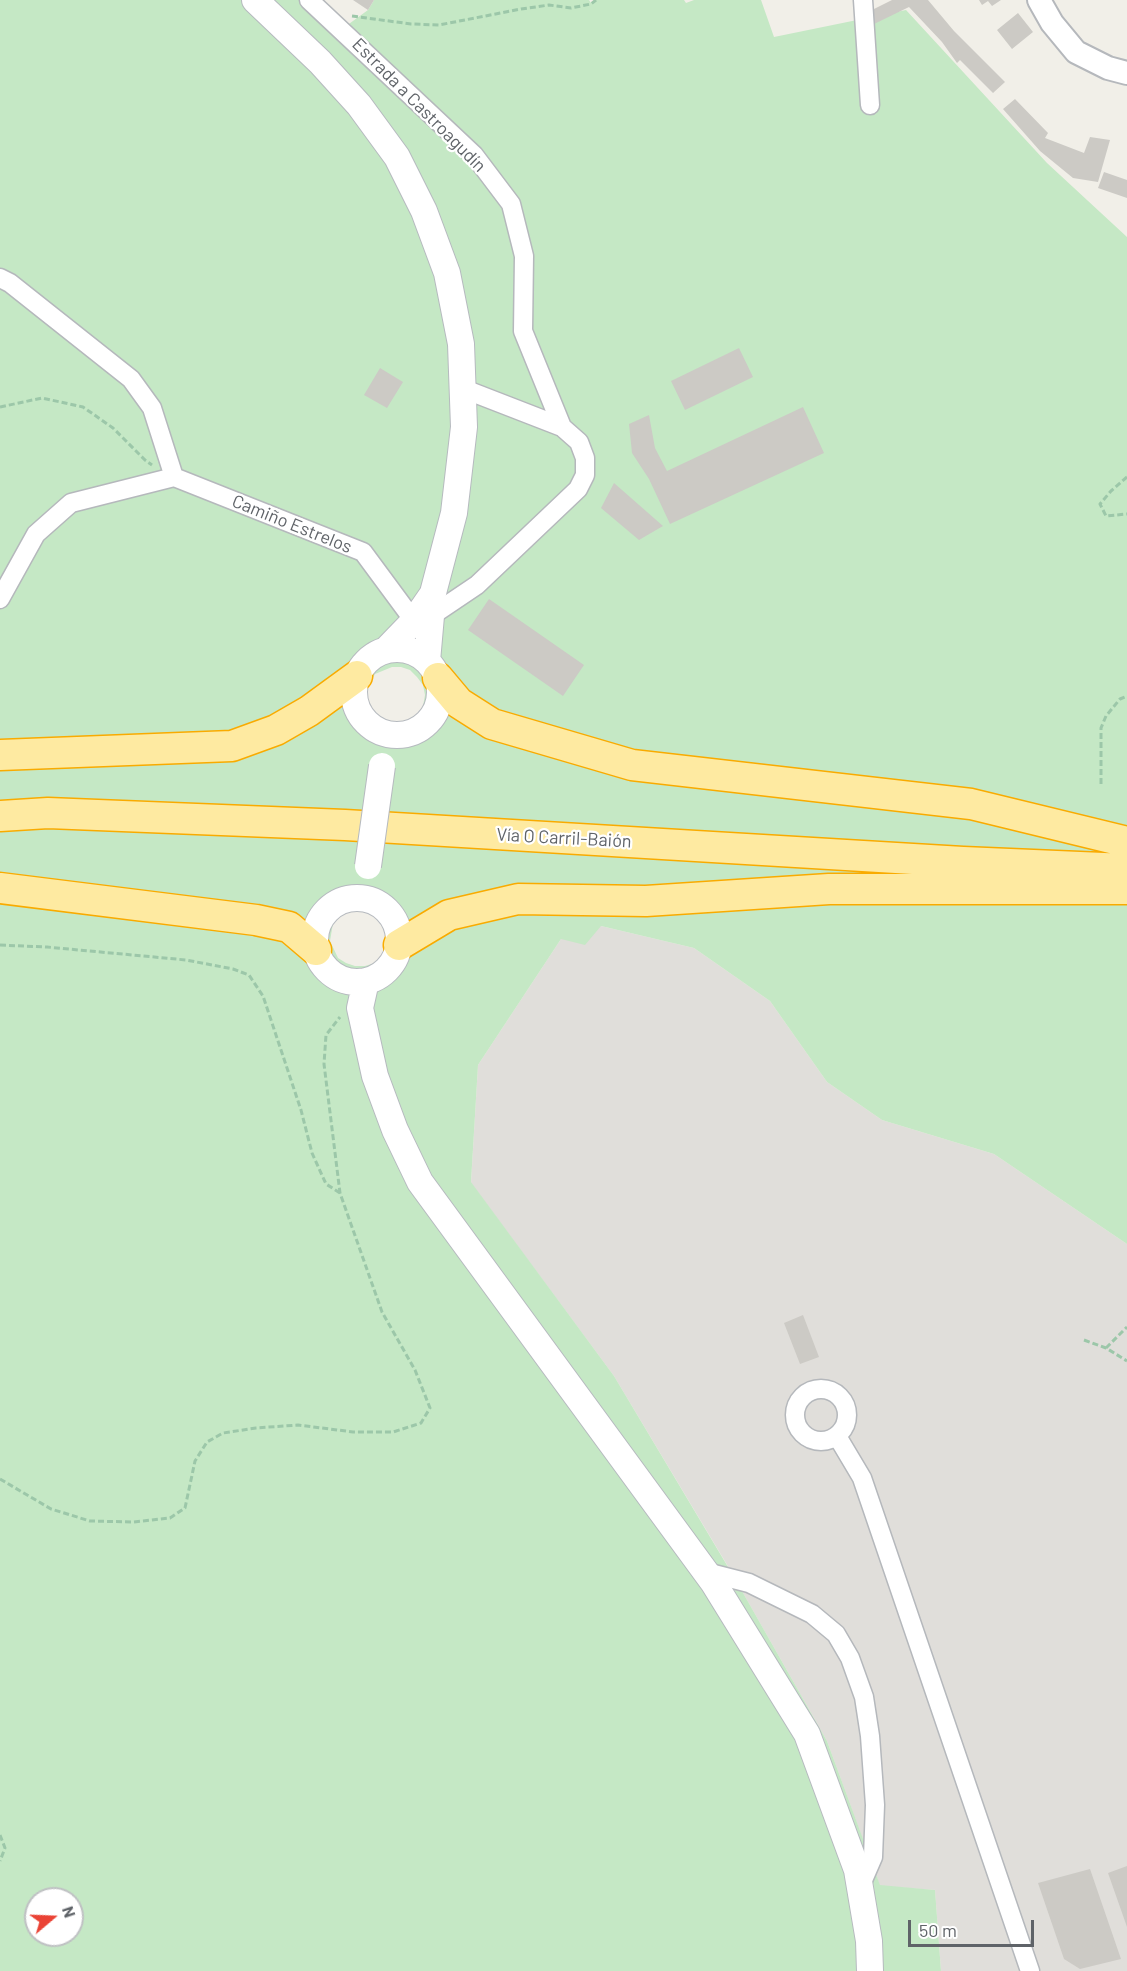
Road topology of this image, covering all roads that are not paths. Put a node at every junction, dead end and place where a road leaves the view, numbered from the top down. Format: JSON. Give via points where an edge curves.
{"nodes":[{"id":1,"x":255,"y":0,"type":"edge"},
{"id":2,"x":309,"y":0,"type":"edge"},
{"id":3,"x":863,"y":0,"type":"edge"},
{"id":4,"x":1039,"y":0,"type":"edge"},
{"id":5,"x":1127,"y":73,"type":"edge"},
{"id":6,"x":870,"y":105,"type":"dead end"},
{"id":7,"x":0,"y":278,"type":"edge"},
{"id":8,"x":464,"y":388,"type":"junction"},
{"id":9,"x":562,"y":427,"type":"junction"},
{"id":10,"x":174,"y":477,"type":"junction"},
{"id":11,"x":0,"y":599,"type":"edge"},
{"id":12,"x":426,"y":610,"type":"junction"},
{"id":13,"x":386,"y":650,"type":"junction"},
{"id":14,"x":433,"y":669,"type":"junction"},
{"id":15,"x":357,"y":676,"type":"junction"},
{"id":16,"x":386,"y":734,"type":"junction"},
{"id":17,"x":0,"y":755,"type":"edge"},
{"id":18,"x":0,"y":816,"type":"edge"},
{"id":19,"x":1127,"y":842,"type":"edge"},
{"id":20,"x":1127,"y":869,"type":"edge"},
{"id":21,"x":0,"y":888,"type":"edge"},
{"id":22,"x":1127,"y":889,"type":"edge"},
{"id":23,"x":366,"y":898,"type":"junction"},
{"id":24,"x":399,"y":945,"type":"junction"},
{"id":25,"x":316,"y":951,"type":"junction"},
{"id":26,"x":366,"y":981,"type":"junction"},
{"id":27,"x":837,"y":1436,"type":"dead end"},
{"id":28,"x":706,"y":1572,"type":"junction"},
{"id":29,"x":860,"y":1887,"type":"junction"},
{"id":30,"x":870,"y":1971,"type":"edge"},
{"id":31,"x":1030,"y":1971,"type":"edge"}],
"edges":[{"from":1,"to":8,"type":"main road","via":[[359,105],[397,158],[424,211],[447,273],[461,344]]},
{"from":2,"to":9,"type":"street","name":"Estrada a Castroagudín","via":[[474,155],[511,204],[524,256],[523,331]]},
{"from":3,"to":6,"type":"street"},
{"from":4,"to":5,"type":"street","via":[[1076,52]]},
{"from":7,"to":10,"type":"street","via":[[131,380],[152,408]]},
{"from":8,"to":9,"type":"street","name":"Estrada a Castroagudín"},
{"from":8,"to":12,"type":"main road","via":[[464,427],[454,513]]},
{"from":9,"to":12,"type":"street","name":"Estrada a Castroagudín","via":[[579,442],[585,458],[585,475],[578,489],[477,585]]},
{"from":10,"to":11,"type":"street","via":[[71,503],[36,534]]},
{"from":10,"to":12,"type":"street","name":"Camiño Estrelos","via":[[363,552]]},
{"from":12,"to":13,"type":"main road"},
{"from":12,"to":14,"type":"main road"},
{"from":13,"to":14,"type":"main road","via":[[415,652]]},
{"from":13,"to":15,"type":"main road","via":[[374,655]]},
{"from":14,"to":16,"type":"main road","via":[[440,691],[432,717],[412,733]]},
{"from":14,"to":19,"type":"highway","via":[[459,703],[492,724],[632,765],[971,804]]},
{"from":15,"to":16,"type":"main road","via":[[356,704],[367,722]]},
{"from":15,"to":17,"type":"highway","via":[[276,730],[232,746]]},
{"from":16,"to":23,"type":"main road","bridge":true},
{"from":18,"to":20,"type":"highway","name":"Vía O Carril-Baión","via":[[48,813],[333,825]]},
{"from":21,"to":25,"type":"highway","via":[[256,920],[289,927]]},
{"from":22,"to":24,"type":"highway","via":[[829,889],[646,901],[518,899],[449,915]]},
{"from":23,"to":24,"type":"main road","via":[[388,911],[399,933]]},
{"from":23,"to":25,"type":"main road","via":[[342,900],[323,915],[317,926]]},
{"from":24,"to":26,"type":"main road","via":[[388,968]]},
{"from":25,"to":26,"type":"main road","via":[[326,967],[341,979]]},
{"from":26,"to":28,"type":"main road","via":[[360,1008],[375,1076],[420,1182]]},
{"from":27,"to":31,"type":"street","via":[[862,1478]]},
{"from":28,"to":29,"type":"main road","via":[[807,1734]]},
{"from":28,"to":29,"type":"street","via":[[749,1582],[812,1614],[836,1634],[850,1658],[864,1697],[874,1804],[873,1857]]},
{"from":29,"to":30,"type":"main road"}]}
